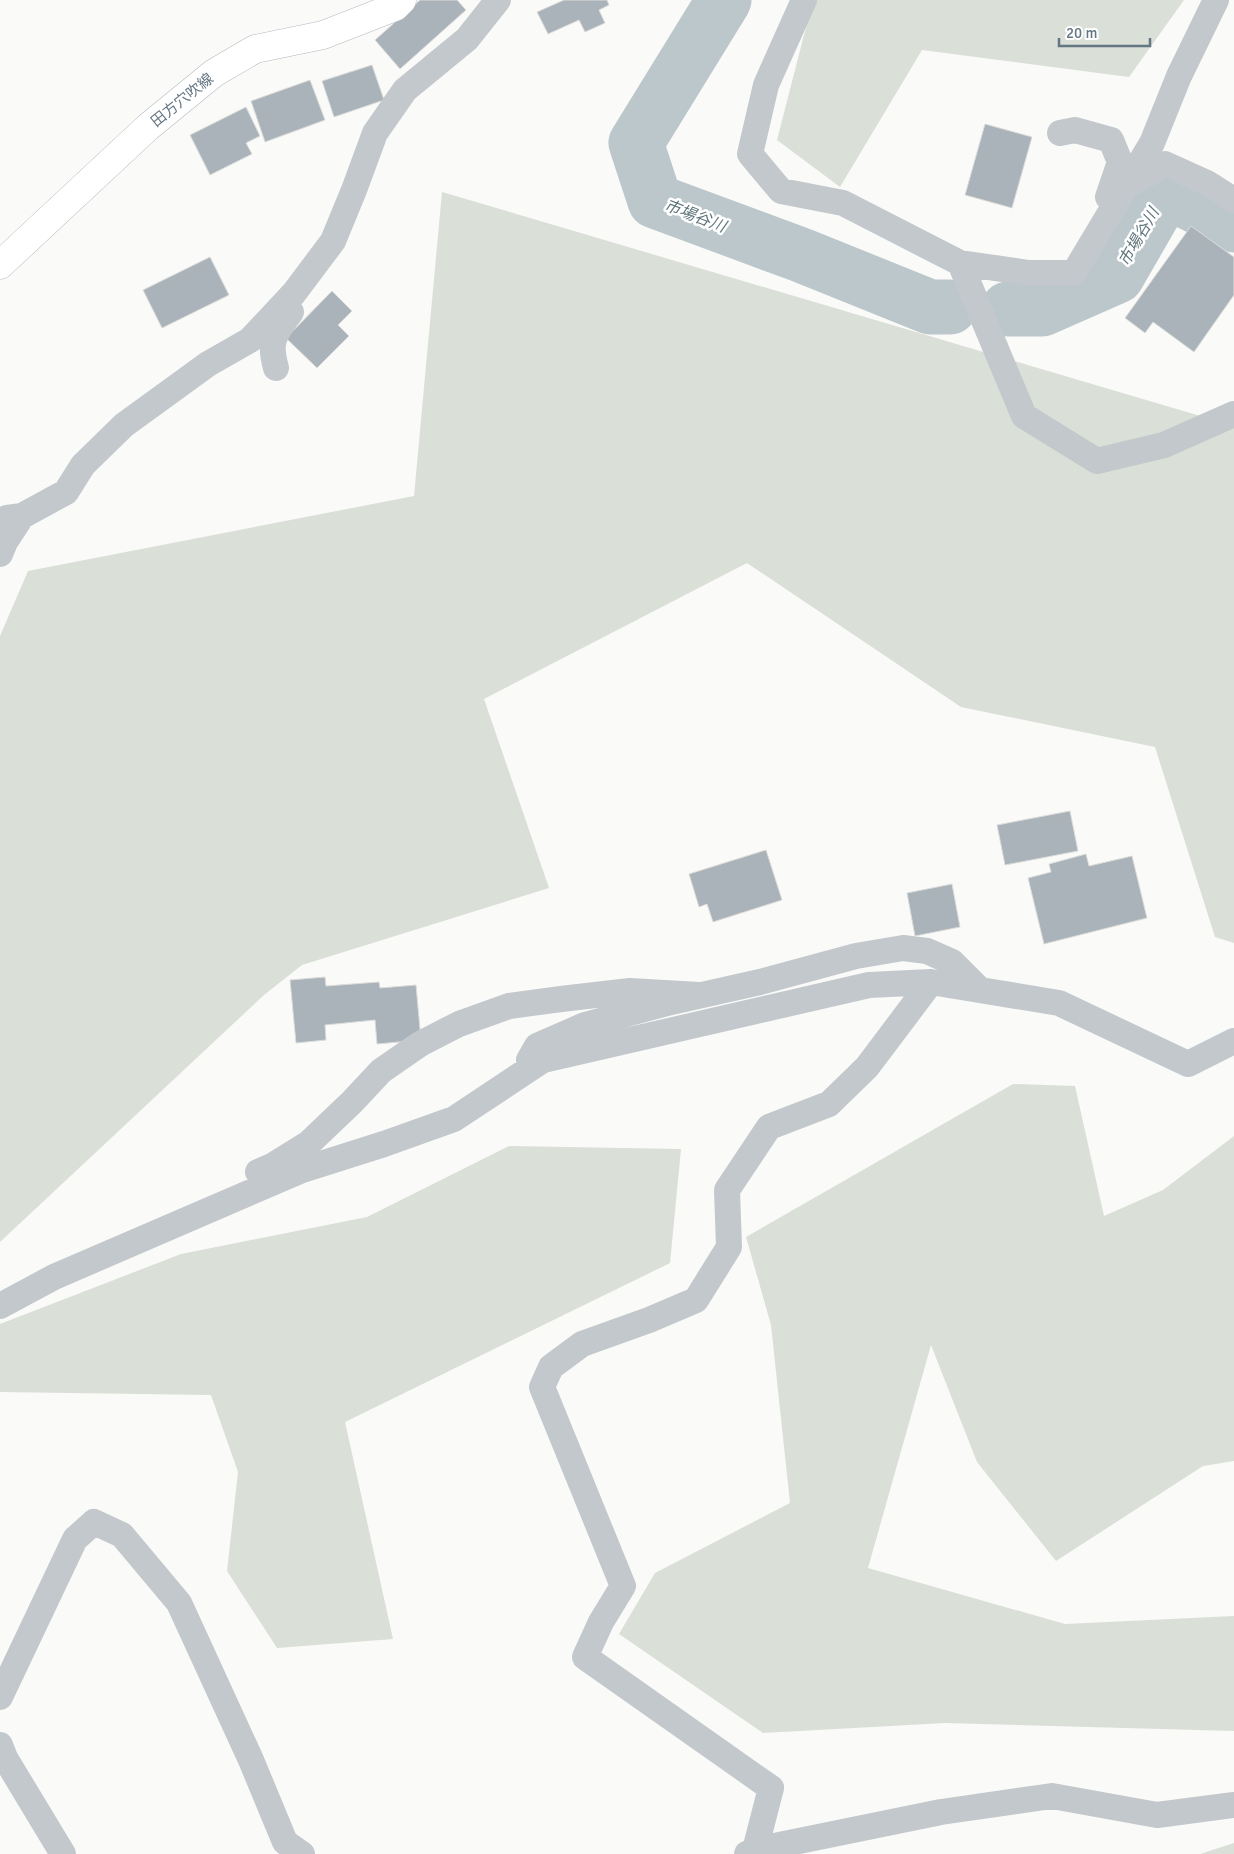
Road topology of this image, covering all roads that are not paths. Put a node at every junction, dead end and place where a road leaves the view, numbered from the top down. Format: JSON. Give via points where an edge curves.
{"nodes":[{"id":1,"x":402,"y":0,"type":"edge"},
{"id":2,"x":498,"y":0,"type":"edge"},
{"id":3,"x":804,"y":0,"type":"edge"},
{"id":4,"x":1216,"y":0,"type":"edge"},
{"id":5,"x":1060,"y":133,"type":"dead end"},
{"id":6,"x":1126,"y":186,"type":"junction"},
{"id":7,"x":1234,"y":200,"type":"edge"},
{"id":8,"x":1093,"y":242,"type":"junction"},
{"id":9,"x":960,"y":263,"type":"junction"},
{"id":10,"x":0,"y":265,"type":"edge"},
{"id":11,"x":300,"y":285,"type":"junction"},
{"id":12,"x":276,"y":368,"type":"dead end"},
{"id":13,"x":1234,"y":414,"type":"edge"},
{"id":14,"x":11,"y":519,"type":"edge"},
{"id":15,"x":0,"y":554,"type":"edge"},
{"id":16,"x":931,"y":982,"type":"junction"},
{"id":17,"x":980,"y":990,"type":"junction"},
{"id":18,"x":699,"y":995,"type":"junction"},
{"id":19,"x":1234,"y":1041,"type":"edge"},
{"id":20,"x":522,"y":1074,"type":"junction"},
{"id":21,"x":166,"y":1229,"type":"junction"},
{"id":22,"x":0,"y":1306,"type":"edge"},
{"id":23,"x":0,"y":1698,"type":"edge"},
{"id":24,"x":0,"y":1745,"type":"edge"},
{"id":25,"x":1234,"y":1805,"type":"edge"},
{"id":26,"x":751,"y":1852,"type":"edge"},
{"id":27,"x":63,"y":1854,"type":"edge"},
{"id":28,"x":302,"y":1854,"type":"edge"}],
"edges":[{"from":1,"to":10,"type":"main road","name":"田方穴吹線","via":[[395,7],[323,35],[256,49],[214,73],[148,127]]},
{"from":2,"to":11,"type":"street","via":[[467,39],[400,97],[376,133],[333,241]]},
{"from":3,"to":9,"type":"street","via":[[766,85],[750,154],[781,191],[843,203]]},
{"from":4,"to":6,"type":"street","via":[[1152,144]]},
{"from":5,"to":8,"type":"street","via":[[1075,130],[1111,140],[1120,162]]},
{"from":6,"to":7,"type":"street","via":[[1165,164],[1207,183]]},
{"from":6,"to":8,"type":"street"},
{"from":8,"to":9,"type":"street","via":[[1074,272],[1029,273]]},
{"from":9,"to":13,"type":"street","via":[[1024,416],[1097,461],[1164,445]]},
{"from":11,"to":12,"type":"street","via":[[291,312],[273,337],[272,354]]},
{"from":11,"to":14,"type":"street","via":[[250,340],[208,364],[124,425],[83,465],[66,492]]},
{"from":14,"to":15,"type":"street"},
{"from":16,"to":17,"type":"street"},
{"from":16,"to":20,"type":"street","via":[[869,985],[794,1001],[543,1060]]},
{"from":16,"to":26,"type":"street","via":[[867,1067],[829,1104],[769,1127],[727,1190],[729,1247],[696,1300],[582,1344],[551,1367],[542,1387],[623,1586],[585,1657],[771,1788]]},
{"from":17,"to":18,"type":"street","via":[[952,962],[927,951],[903,948],[856,956]]},
{"from":17,"to":19,"type":"street","via":[[1059,1003],[1188,1064]]},
{"from":18,"to":20,"type":"street","via":[[585,1025],[537,1046]]},
{"from":18,"to":21,"type":"street","via":[[630,991],[560,999],[509,1006],[459,1024],[420,1044],[381,1071],[309,1143],[272,1166],[206,1194]]},
{"from":20,"to":21,"type":"street","via":[[454,1119],[302,1170]]},
{"from":21,"to":22,"type":"street","via":[[54,1278]]},
{"from":23,"to":28,"type":"street","via":[[74,1539],[94,1522],[122,1536],[179,1603],[285,1842]]},
{"from":24,"to":27,"type":"street"},
{"from":25,"to":26,"type":"street","via":[[1156,1815],[1052,1796],[941,1812]]}]}
